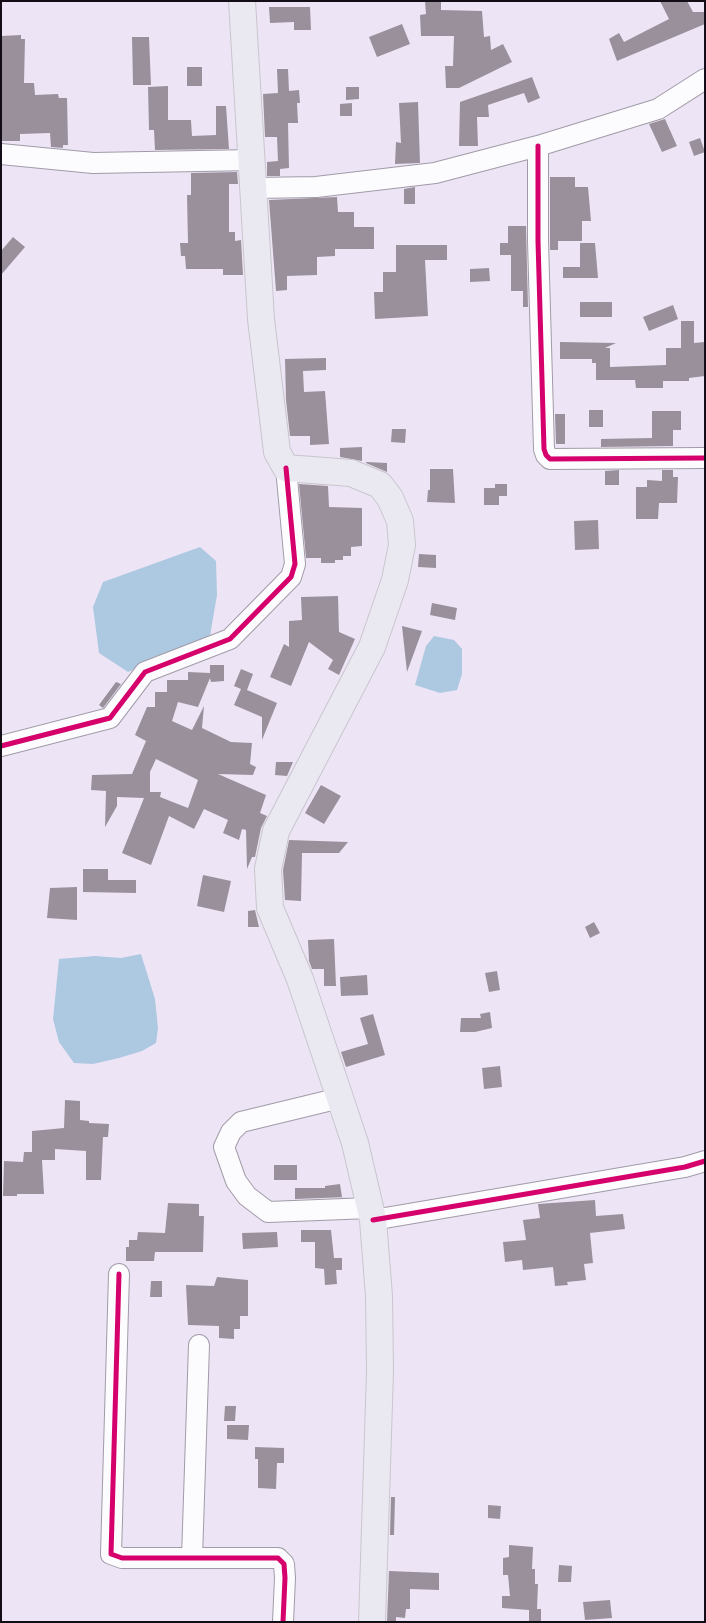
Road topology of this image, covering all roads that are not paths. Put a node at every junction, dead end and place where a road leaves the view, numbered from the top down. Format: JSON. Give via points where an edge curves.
{"nodes":[{"id":1,"x":242,"y":1,"type":"edge"},
{"id":2,"x":705,"y":79,"type":"edge"},
{"id":3,"x":538,"y":146,"type":"junction"},
{"id":4,"x":1,"y":154,"type":"edge"},
{"id":5,"x":253,"y":160,"type":"junction"},
{"id":6,"x":255,"y":188,"type":"junction"},
{"id":7,"x":705,"y":458,"type":"edge"},
{"id":8,"x":286,"y":468,"type":"junction"},
{"id":9,"x":1,"y":746,"type":"edge"},
{"id":10,"x":340,"y":1098,"type":"junction"},
{"id":11,"x":705,"y":1161,"type":"edge"},
{"id":12,"x":371,"y":1214,"type":"junction"},
{"id":13,"x":119,"y":1274,"type":"dead end"},
{"id":14,"x":199,"y":1345,"type":"dead end"},
{"id":15,"x":192,"y":1558,"type":"junction"},
{"id":16,"x":283,"y":1622,"type":"edge"},
{"id":17,"x":372,"y":1622,"type":"edge"}],
"edges":[{"from":1,"to":5,"type":"main road"},
{"from":2,"to":3,"type":"street","via":[[658,109]]},
{"from":3,"to":6,"type":"street","via":[[435,172],[316,187]]},
{"from":3,"to":7,"type":"street","via":[[546,455],[550,459]]},
{"from":4,"to":5,"type":"street","via":[[93,163]]},
{"from":5,"to":6,"type":"main road"},
{"from":6,"to":8,"type":"main road","via":[[262,319],[277,452]]},
{"from":8,"to":9,"type":"street","via":[[295,564],[291,577],[230,639],[145,672],[110,718]]},
{"from":8,"to":10,"type":"main road","via":[[351,473],[380,484],[400,521],[402,545],[395,580],[372,647],[276,831],[268,869],[270,908],[300,979]]},
{"from":10,"to":12,"type":"main road","via":[[355,1142]]},
{"from":10,"to":12,"type":"street","via":[[242,1122],[231,1132],[224,1147],[236,1181],[247,1196],[268,1212]]},
{"from":11,"to":12,"type":"street","via":[[685,1167]]},
{"from":12,"to":17,"type":"main road","via":[[380,1296]]},
{"from":13,"to":15,"type":"street","via":[[111,1554],[122,1558]]},
{"from":14,"to":15,"type":"street"},
{"from":15,"to":16,"type":"street","via":[[278,1558],[284,1564]]}]}
